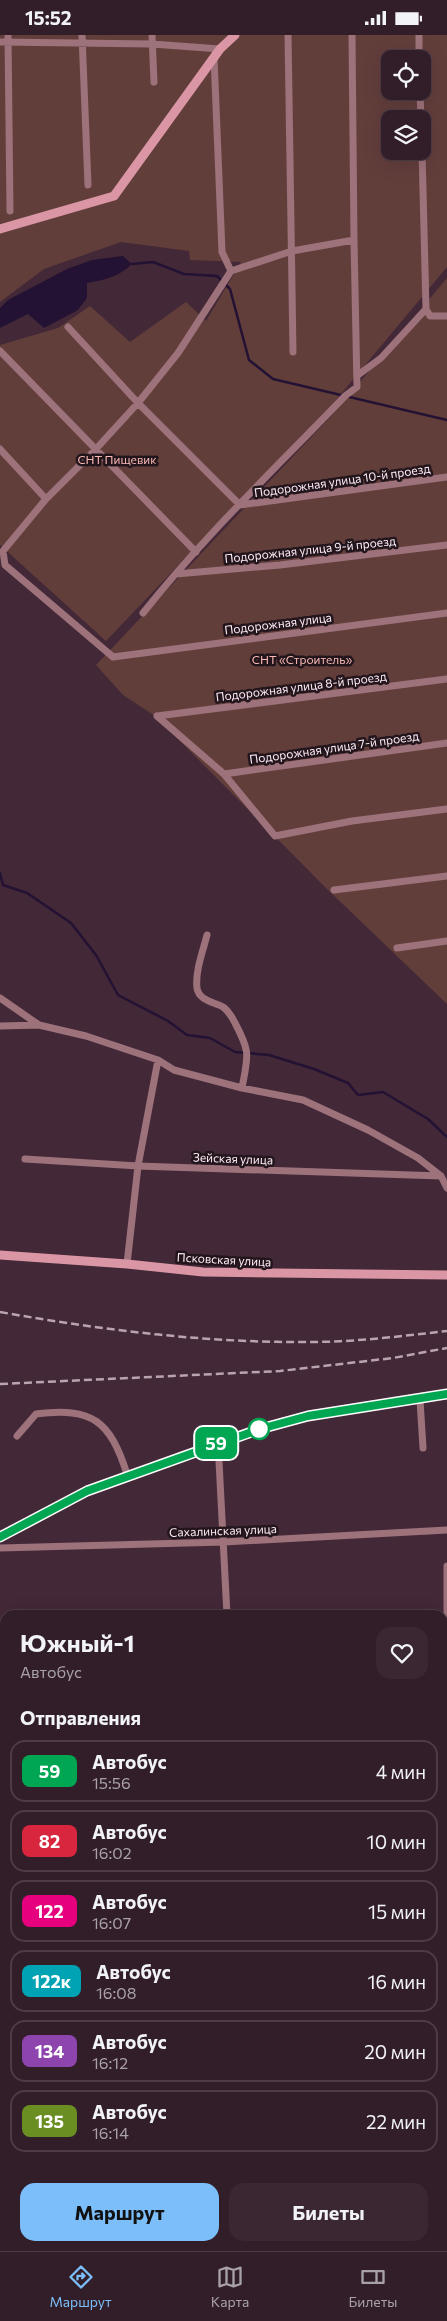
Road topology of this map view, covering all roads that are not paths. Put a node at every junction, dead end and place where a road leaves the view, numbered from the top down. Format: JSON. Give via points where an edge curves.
{"nodes":[{"id":1,"x":152,"y":35,"type":"edge"},
{"id":2,"x":235,"y":35,"type":"edge"},
{"id":3,"x":288,"y":35,"type":"edge"},
{"id":4,"x":352,"y":35,"type":"edge"},
{"id":5,"x":419,"y":35,"type":"edge"},
{"id":6,"x":82,"y":38,"type":"edge"},
{"id":7,"x":8,"y":39,"type":"edge"},
{"id":8,"x":0,"y":42,"type":"edge"},
{"id":9,"x":152,"y":44,"type":"junction"},
{"id":10,"x":420,"y":50,"type":"edge"},
{"id":11,"x":217,"y":53,"type":"junction"},
{"id":12,"x":154,"y":82,"type":"dead end"},
{"id":13,"x":422,"y":160,"type":"edge"},
{"id":14,"x":88,"y":185,"type":"dead end"},
{"id":15,"x":10,"y":211,"type":"dead end"},
{"id":16,"x":0,"y":229,"type":"edge"},
{"id":17,"x":354,"y":240,"type":"junction"},
{"id":18,"x":292,"y":251,"type":"junction"},
{"id":19,"x":231,"y":271,"type":"junction"},
{"id":20,"x":426,"y":309,"type":"junction"},
{"id":21,"x":447,"y":316,"type":"edge"},
{"id":22,"x":68,"y":327,"type":"dead end"},
{"id":23,"x":0,"y":351,"type":"edge"},
{"id":24,"x":293,"y":352,"type":"dead end"},
{"id":25,"x":358,"y":375,"type":"junction"},
{"id":26,"x":138,"y":403,"type":"junction"},
{"id":27,"x":0,"y":449,"type":"edge"},
{"id":28,"x":95,"y":450,"type":"junction"},
{"id":29,"x":447,"y":477,"type":"edge"},
{"id":30,"x":46,"y":499,"type":"junction"},
{"id":31,"x":240,"y":505,"type":"junction"},
{"id":32,"x":447,"y":545,"type":"edge"},
{"id":33,"x":196,"y":552,"type":"junction"},
{"id":34,"x":176,"y":574,"type":"junction"},
{"id":35,"x":143,"y":613,"type":"dead end"},
{"id":36,"x":447,"y":613,"type":"edge"},
{"id":37,"x":447,"y":679,"type":"edge"},
{"id":38,"x":447,"y":743,"type":"edge"},
{"id":39,"x":224,"y":774,"type":"junction"},
{"id":40,"x":447,"y":809,"type":"edge"},
{"id":41,"x":447,"y":876,"type":"edge"},
{"id":42,"x":334,"y":890,"type":"dead end"},
{"id":43,"x":207,"y":935,"type":"dead end"},
{"id":44,"x":447,"y":941,"type":"edge"},
{"id":45,"x":397,"y":948,"type":"dead end"},
{"id":46,"x":0,"y":998,"type":"edge"},
{"id":47,"x":39,"y":1025,"type":"junction"},
{"id":48,"x":0,"y":1026,"type":"edge"},
{"id":49,"x":158,"y":1060,"type":"junction"},
{"id":50,"x":242,"y":1088,"type":"junction"},
{"id":51,"x":25,"y":1159,"type":"dead end"},
{"id":52,"x":138,"y":1166,"type":"junction"},
{"id":53,"x":441,"y":1176,"type":"junction"},
{"id":54,"x":447,"y":1189,"type":"edge"},
{"id":55,"x":0,"y":1255,"type":"edge"},
{"id":56,"x":127,"y":1264,"type":"junction"},
{"id":57,"x":447,"y":1275,"type":"edge"},
{"id":58,"x":446,"y":1395,"type":"edge"},
{"id":59,"x":420,"y":1400,"type":"junction"},
{"id":60,"x":17,"y":1436,"type":"dead end"},
{"id":61,"x":218,"y":1442,"type":"junction"},
{"id":62,"x":423,"y":1448,"type":"dead end"},
{"id":63,"x":127,"y":1474,"type":"junction"},
{"id":64,"x":0,"y":1529,"type":"edge"},
{"id":65,"x":447,"y":1530,"type":"edge"},
{"id":66,"x":12,"y":1531,"type":"junction"},
{"id":67,"x":0,"y":1537,"type":"edge"},
{"id":68,"x":224,"y":1542,"type":"junction"},
{"id":69,"x":0,"y":1548,"type":"edge"},
{"id":70,"x":447,"y":1566,"type":"edge"},
{"id":71,"x":227,"y":1610,"type":"edge"},
{"id":72,"x":447,"y":1610,"type":"edge"}],
"edges":[{"from":1,"to":9,"type":"street"},
{"from":2,"to":11,"type":"street"},
{"from":3,"to":18,"type":"street"},
{"from":4,"to":17,"type":"street"},
{"from":5,"to":10,"type":"street"},
{"from":6,"to":7,"type":"street"},
{"from":6,"to":9,"type":"street"},
{"from":6,"to":14,"type":"street"},
{"from":7,"to":8,"type":"street"},
{"from":7,"to":15,"type":"street"},
{"from":9,"to":11,"type":"street"},
{"from":9,"to":12,"type":"street"},
{"from":11,"to":16,"type":"street","via":[[114,196]]},
{"from":11,"to":19,"type":"street","via":[[222,252]]},
{"from":13,"to":20,"type":"street"},
{"from":17,"to":18,"type":"street"},
{"from":17,"to":25,"type":"street"},
{"from":18,"to":19,"type":"street"},
{"from":18,"to":24,"type":"street"},
{"from":19,"to":26,"type":"street","via":[[178,353]]},
{"from":20,"to":21,"type":"street","via":[[430,316]]},
{"from":20,"to":25,"type":"street","via":[[381,358]]},
{"from":22,"to":26,"type":"street"},
{"from":23,"to":28,"type":"street"},
{"from":25,"to":31,"type":"street","via":[[357,387]]},
{"from":26,"to":28,"type":"street"},
{"from":26,"to":31,"type":"street"},
{"from":27,"to":30,"type":"street"},
{"from":28,"to":30,"type":"street"},
{"from":28,"to":33,"type":"street"},
{"from":29,"to":31,"type":"street","name":"Подорожная улица 10-й проезд"},
{"from":30,"to":36,"type":"street","name":"Подорожная улица","via":[[3,551],[5,565],[113,657]]},
{"from":31,"to":33,"type":"street"},
{"from":32,"to":34,"type":"street","name":"Подорожная улица 9-й проезд"},
{"from":33,"to":34,"type":"street"},
{"from":34,"to":35,"type":"street"},
{"from":37,"to":39,"type":"street","name":"Подорожная улица 8-й проезд","via":[[157,716]]},
{"from":38,"to":39,"type":"street","name":"Подорожная улица 7-й проезд"},
{"from":39,"to":40,"type":"street","via":[[275,837],[352,821]]},
{"from":41,"to":42,"type":"street"},
{"from":43,"to":50,"type":"street","via":[[197,989],[202,997],[230,1013],[246,1043],[248,1061]]},
{"from":44,"to":45,"type":"street"},
{"from":46,"to":47,"type":"street"},
{"from":47,"to":48,"type":"street"},
{"from":47,"to":49,"type":"street","via":[[86,1036]]},
{"from":49,"to":50,"type":"street","via":[[174,1070]]},
{"from":49,"to":52,"type":"street"},
{"from":50,"to":53,"type":"street","via":[[303,1100],[368,1130],[418,1158]]},
{"from":51,"to":52,"type":"street","name":"Зейская улица"},
{"from":52,"to":53,"type":"street","name":"Зейская улица"},
{"from":52,"to":56,"type":"street"},
{"from":53,"to":54,"type":"street"},
{"from":55,"to":56,"type":"street","name":"Псковская улица"},
{"from":56,"to":57,"type":"street","name":"Псковская улица","via":[[203,1273]]},
{"from":58,"to":59,"type":"street"},
{"from":59,"to":61,"type":"street","via":[[308,1416]]},
{"from":59,"to":62,"type":"street"},
{"from":60,"to":63,"type":"street","via":[[36,1414],[72,1412],[89,1416],[109,1432]]},
{"from":61,"to":63,"type":"street"},
{"from":61,"to":68,"type":"street"},
{"from":63,"to":66,"type":"street","via":[[87,1491]]},
{"from":64,"to":66,"type":"street"},
{"from":65,"to":68,"type":"street","name":"Сахалинская улица"},
{"from":66,"to":67,"type":"street"},
{"from":68,"to":69,"type":"street","name":"Сахалинская улица"},
{"from":68,"to":71,"type":"street"},
{"from":70,"to":72,"type":"street"}]}
